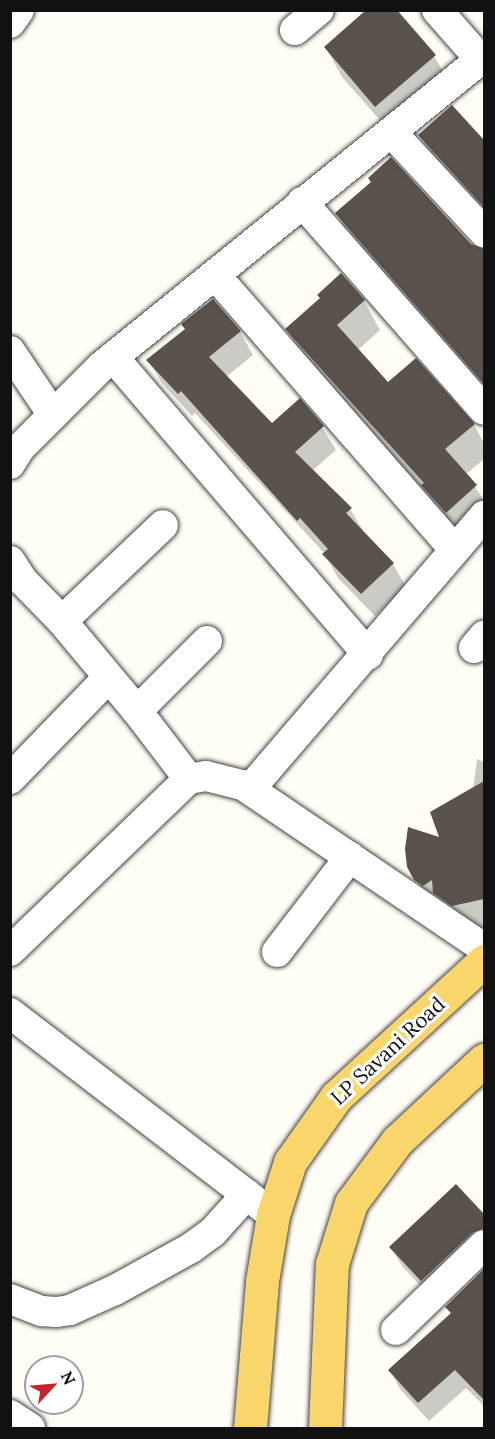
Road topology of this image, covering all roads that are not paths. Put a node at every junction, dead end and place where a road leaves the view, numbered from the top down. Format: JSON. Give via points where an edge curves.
{"nodes":[{"id":1,"x":19,"y":10,"type":"edge"},
{"id":2,"x":320,"y":10,"type":"edge"},
{"id":3,"x":437,"y":10,"type":"edge"},
{"id":4,"x":10,"y":23,"type":"edge"},
{"id":5,"x":295,"y":30,"type":"dead end"},
{"id":6,"x":483,"y":59,"type":"edge"},
{"id":7,"x":391,"y":132,"type":"junction"},
{"id":8,"x":302,"y":202,"type":"junction"},
{"id":9,"x":484,"y":232,"type":"edge"},
{"id":10,"x":215,"y":275,"type":"junction"},
{"id":11,"x":10,"y":351,"type":"edge"},
{"id":12,"x":113,"y":357,"type":"junction"},
{"id":13,"x":484,"y":410,"type":"edge"},
{"id":14,"x":53,"y":415,"type":"junction"},
{"id":15,"x":10,"y":464,"type":"edge"},
{"id":16,"x":484,"y":516,"type":"edge"},
{"id":17,"x":163,"y":525,"type":"dead end"},
{"id":18,"x":454,"y":549,"type":"junction"},
{"id":19,"x":15,"y":578,"type":"edge"},
{"id":20,"x":62,"y":621,"type":"junction"},
{"id":21,"x":207,"y":642,"type":"dead end"},
{"id":22,"x":368,"y":655,"type":"junction"},
{"id":23,"x":108,"y":678,"type":"junction"},
{"id":24,"x":137,"y":711,"type":"junction"},
{"id":25,"x":10,"y":779,"type":"edge"},
{"id":26,"x":189,"y":779,"type":"junction"},
{"id":27,"x":250,"y":789,"type":"junction"},
{"id":28,"x":350,"y":857,"type":"junction"},
{"id":29,"x":484,"y":948,"type":"edge"},
{"id":30,"x":10,"y":951,"type":"edge"},
{"id":31,"x":277,"y":952,"type":"dead end"},
{"id":32,"x":484,"y":961,"type":"edge"},
{"id":33,"x":10,"y":1013,"type":"edge"},
{"id":34,"x":484,"y":1060,"type":"edge"},
{"id":35,"x":247,"y":1194,"type":"junction"},
{"id":36,"x":273,"y":1215,"type":"junction"},
{"id":37,"x":484,"y":1245,"type":"edge"},
{"id":38,"x":10,"y":1299,"type":"edge"},
{"id":39,"x":396,"y":1330,"type":"dead end"},
{"id":40,"x":10,"y":1415,"type":"edge"},
{"id":41,"x":30,"y":1428,"type":"edge"},
{"id":42,"x":250,"y":1428,"type":"edge"},
{"id":43,"x":325,"y":1428,"type":"edge"}],
"edges":[{"from":1,"to":4,"type":"street"},
{"from":2,"to":5,"type":"street"},
{"from":3,"to":6,"type":"street"},
{"from":6,"to":7,"type":"street"},
{"from":7,"to":8,"type":"street"},
{"from":7,"to":9,"type":"street"},
{"from":8,"to":10,"type":"street"},
{"from":8,"to":13,"type":"street"},
{"from":10,"to":12,"type":"street"},
{"from":10,"to":18,"type":"street"},
{"from":11,"to":14,"type":"street"},
{"from":12,"to":14,"type":"street"},
{"from":12,"to":22,"type":"street"},
{"from":14,"to":15,"type":"street","via":[[20,448]]},
{"from":16,"to":18,"type":"street"},
{"from":17,"to":20,"type":"street"},
{"from":18,"to":22,"type":"street"},
{"from":19,"to":20,"type":"street"},
{"from":20,"to":23,"type":"street"},
{"from":21,"to":24,"type":"street"},
{"from":22,"to":27,"type":"street"},
{"from":23,"to":24,"type":"street"},
{"from":23,"to":25,"type":"street"},
{"from":24,"to":26,"type":"street"},
{"from":26,"to":27,"type":"street","via":[[206,776]]},
{"from":26,"to":30,"type":"street"},
{"from":27,"to":28,"type":"street"},
{"from":28,"to":29,"type":"street"},
{"from":28,"to":31,"type":"street"},
{"from":32,"to":36,"type":"main road","name":"LP Savani Road","via":[[336,1097],[290,1162]]},
{"from":33,"to":35,"type":"street"},
{"from":34,"to":43,"type":"main road","via":[[397,1141],[351,1203],[332,1264]]},
{"from":35,"to":36,"type":"street"},
{"from":35,"to":38,"type":"street","via":[[212,1233],[191,1248],[70,1310],[42,1311]]},
{"from":36,"to":42,"type":"main road","name":"LP Savani Road","via":[[262,1281]]},
{"from":37,"to":39,"type":"street"},
{"from":40,"to":41,"type":"street"}]}
